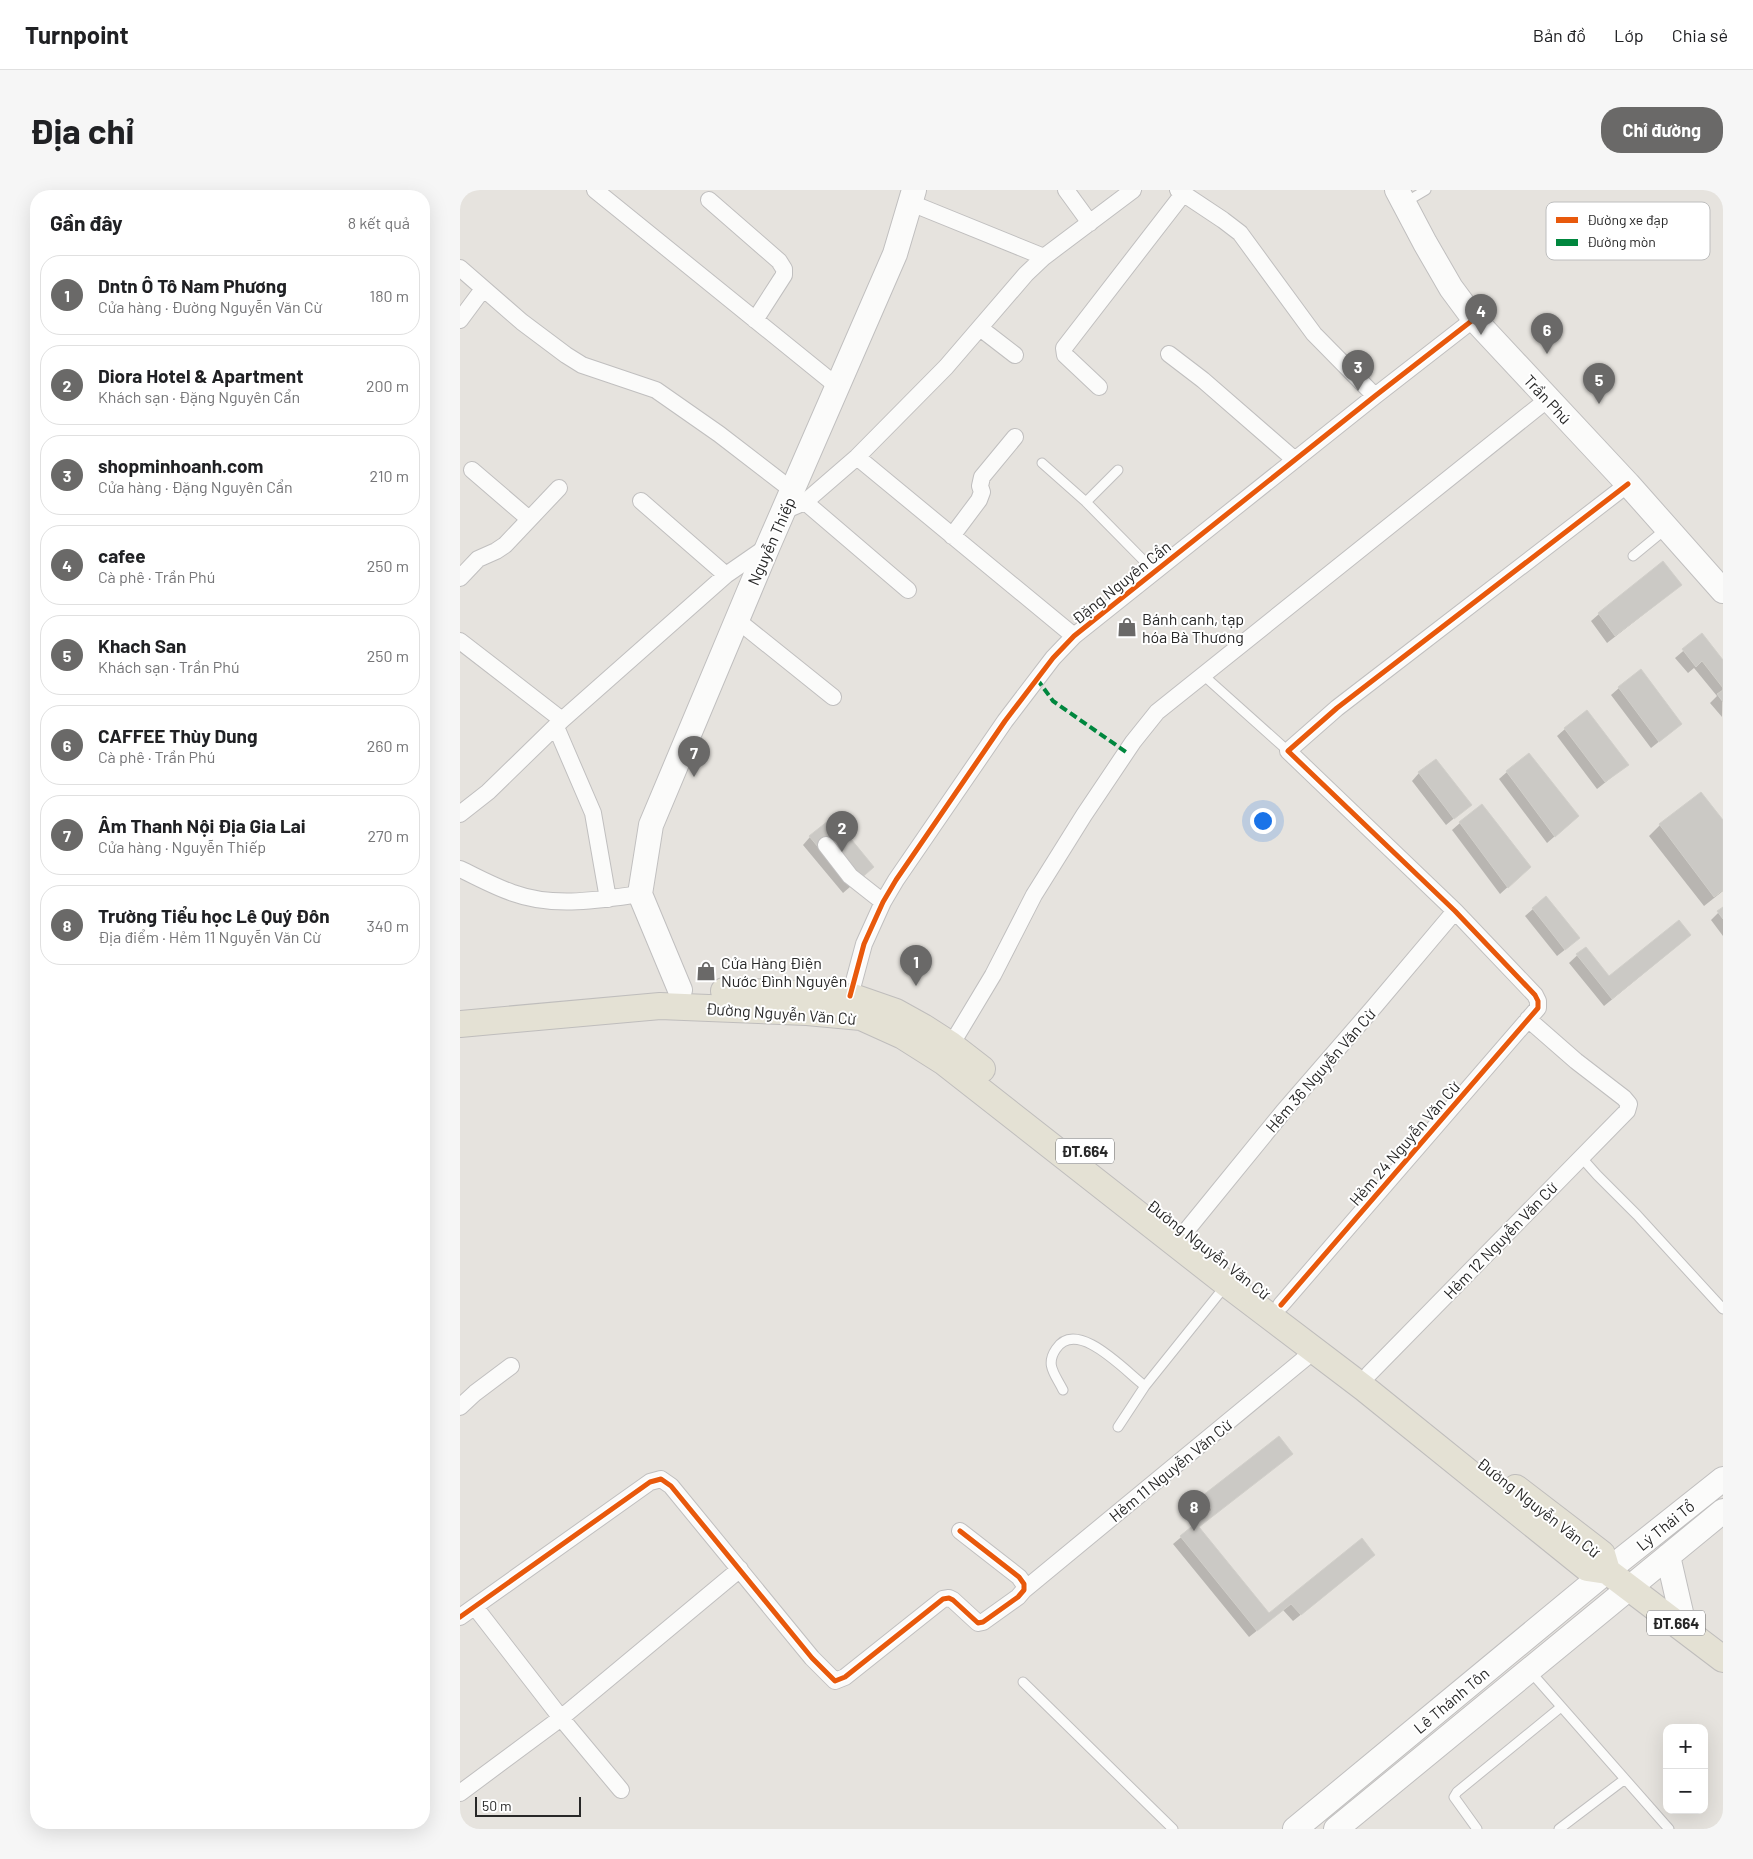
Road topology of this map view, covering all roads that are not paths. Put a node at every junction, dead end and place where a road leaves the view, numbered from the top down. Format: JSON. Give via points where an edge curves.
{"nodes":[{"id":1,"x":595,"y":190,"type":"edge"},
{"id":2,"x":1066,"y":190,"type":"edge"},
{"id":3,"x":1133,"y":190,"type":"edge"},
{"id":4,"x":1426,"y":190,"type":"edge"},
{"id":5,"x":1180,"y":192,"type":"edge"},
{"id":6,"x":911,"y":194,"type":"edge"},
{"id":7,"x":1400,"y":197,"type":"edge"},
{"id":8,"x":709,"y":200,"type":"dead end"},
{"id":9,"x":1090,"y":223,"type":"junction"},
{"id":10,"x":1044,"y":257,"type":"junction"},
{"id":11,"x":460,"y":268,"type":"edge"},
{"id":12,"x":483,"y":289,"type":"junction"},
{"id":13,"x":1474,"y":319,"type":"junction"},
{"id":14,"x":460,"y":320,"type":"edge"},
{"id":15,"x":755,"y":320,"type":"junction"},
{"id":16,"x":980,"y":328,"type":"junction"},
{"id":17,"x":1169,"y":354,"type":"dead end"},
{"id":18,"x":1015,"y":355,"type":"dead end"},
{"id":19,"x":837,"y":386,"type":"junction"},
{"id":20,"x":1099,"y":387,"type":"dead end"},
{"id":21,"x":1375,"y":396,"type":"junction"},
{"id":22,"x":1548,"y":399,"type":"junction"},
{"id":23,"x":1015,"y":437,"type":"dead end"},
{"id":24,"x":857,"y":457,"type":"junction"},
{"id":25,"x":1295,"y":460,"type":"junction"},
{"id":26,"x":1042,"y":463,"type":"dead end"},
{"id":27,"x":472,"y":470,"type":"dead end"},
{"id":28,"x":1118,"y":470,"type":"dead end"},
{"id":29,"x":1628,"y":484,"type":"junction"},
{"id":30,"x":559,"y":488,"type":"dead end"},
{"id":31,"x":641,"y":501,"type":"dead end"},
{"id":32,"x":794,"y":501,"type":"junction"},
{"id":33,"x":1086,"y":502,"type":"junction"},
{"id":34,"x":529,"y":519,"type":"junction"},
{"id":35,"x":1667,"y":528,"type":"junction"},
{"id":36,"x":952,"y":536,"type":"junction"},
{"id":37,"x":768,"y":546,"type":"junction"},
{"id":38,"x":1633,"y":556,"type":"dead end"},
{"id":39,"x":1154,"y":571,"type":"junction"},
{"id":40,"x":726,"y":575,"type":"junction"},
{"id":41,"x":460,"y":578,"type":"edge"},
{"id":42,"x":908,"y":590,"type":"dead end"},
{"id":43,"x":1723,"y":591,"type":"edge"},
{"id":44,"x":737,"y":620,"type":"junction"},
{"id":45,"x":1074,"y":636,"type":"junction"},
{"id":46,"x":460,"y":641,"type":"edge"},
{"id":47,"x":1202,"y":674,"type":"junction"},
{"id":48,"x":833,"y":697,"type":"dead end"},
{"id":49,"x":559,"y":723,"type":"junction"},
{"id":50,"x":1288,"y":751,"type":"junction"},
{"id":51,"x":460,"y":814,"type":"edge"},
{"id":52,"x":826,"y":845,"type":"dead end"},
{"id":53,"x":460,"y":869,"type":"edge"},
{"id":54,"x":640,"y":894,"type":"junction"},
{"id":55,"x":608,"y":898,"type":"junction"},
{"id":56,"x":883,"y":902,"type":"junction"},
{"id":57,"x":1455,"y":910,"type":"junction"},
{"id":58,"x":680,"y":990,"type":"junction"},
{"id":59,"x":850,"y":996,"type":"junction"},
{"id":60,"x":460,"y":1008,"type":"edge"},
{"id":61,"x":1528,"y":1019,"type":"junction"},
{"id":62,"x":460,"y":1024,"type":"edge"},
{"id":63,"x":952,"y":1045,"type":"junction"},
{"id":64,"x":1026,"y":1116,"type":"junction"},
{"id":65,"x":1582,"y":1157,"type":"junction"},
{"id":66,"x":1186,"y":1231,"type":"junction"},
{"id":67,"x":1227,"y":1284,"type":"junction"},
{"id":68,"x":1280,"y":1305,"type":"junction"},
{"id":69,"x":1723,"y":1309,"type":"edge"},
{"id":70,"x":1320,"y":1345,"type":"junction"},
{"id":71,"x":511,"y":1366,"type":"dead end"},
{"id":72,"x":1369,"y":1374,"type":"junction"},
{"id":73,"x":1145,"y":1386,"type":"junction"},
{"id":74,"x":1062,"y":1390,"type":"dead end"},
{"id":75,"x":460,"y":1407,"type":"edge"},
{"id":76,"x":1118,"y":1427,"type":"dead end"},
{"id":77,"x":1723,"y":1479,"type":"edge"},
{"id":78,"x":1723,"y":1511,"type":"edge"},
{"id":79,"x":960,"y":1531,"type":"dead end"},
{"id":80,"x":1668,"y":1556,"type":"junction"},
{"id":81,"x":740,"y":1569,"type":"junction"},
{"id":82,"x":1607,"y":1572,"type":"junction"},
{"id":83,"x":1629,"y":1587,"type":"junction"},
{"id":84,"x":1024,"y":1590,"type":"junction"},
{"id":85,"x":475,"y":1607,"type":"junction"},
{"id":86,"x":460,"y":1617,"type":"edge"},
{"id":87,"x":1685,"y":1630,"type":"junction"},
{"id":88,"x":1723,"y":1659,"type":"edge"},
{"id":89,"x":1529,"y":1670,"type":"junction"},
{"id":90,"x":1023,"y":1682,"type":"dead end"},
{"id":91,"x":1561,"y":1707,"type":"junction"},
{"id":92,"x":561,"y":1718,"type":"junction"},
{"id":93,"x":1625,"y":1779,"type":"junction"},
{"id":94,"x":621,"y":1790,"type":"dead end"},
{"id":95,"x":460,"y":1793,"type":"edge"},
{"id":96,"x":1173,"y":1829,"type":"edge"},
{"id":97,"x":1295,"y":1829,"type":"edge"},
{"id":98,"x":1336,"y":1829,"type":"edge"},
{"id":99,"x":1477,"y":1829,"type":"edge"},
{"id":100,"x":1559,"y":1829,"type":"edge"},
{"id":101,"x":1669,"y":1829,"type":"edge"}],
"edges":[{"from":1,"to":15,"type":"street"},
{"from":2,"to":9,"type":"street"},
{"from":3,"to":9,"type":"street"},
{"from":4,"to":7,"type":"lane"},
{"from":5,"to":20,"type":"street","via":[[1064,348],[1065,355]]},
{"from":5,"to":21,"type":"street","via":[[1240,233],[1314,334]]},
{"from":6,"to":10,"type":"street"},
{"from":6,"to":19,"type":"main road","name":"Nguyễn Thiếp","via":[[895,254]]},
{"from":7,"to":13,"type":"main road","name":"Trần Phú","via":[[1451,288]]},
{"from":8,"to":15,"type":"street","via":[[779,261],[784,269],[784,275]]},
{"from":9,"to":10,"type":"street"},
{"from":10,"to":16,"type":"street"},
{"from":11,"to":12,"type":"street"},
{"from":12,"to":14,"type":"street"},
{"from":12,"to":32,"type":"street","via":[[566,355],[582,364],[656,390],[719,434]]},
{"from":13,"to":21,"type":"street","name":"Đặng Nguyên Cẩn"},
{"from":13,"to":22,"type":"main road","name":"Trần Phú"},
{"from":15,"to":19,"type":"street"},
{"from":16,"to":18,"type":"street"},
{"from":16,"to":24,"type":"street"},
{"from":17,"to":25,"type":"street"},
{"from":19,"to":32,"type":"main road","name":"Nguyễn Thiếp"},
{"from":21,"to":25,"type":"street","name":"Đặng Nguyên Cẩn"},
{"from":22,"to":29,"type":"main road","name":"Trần Phú"},
{"from":22,"to":47,"type":"street"},
{"from":23,"to":36,"type":"street","via":[[982,477],[979,500]]},
{"from":24,"to":32,"type":"street"},
{"from":24,"to":36,"type":"street"},
{"from":25,"to":39,"type":"street","name":"Đặng Nguyên Cẩn"},
{"from":26,"to":33,"type":"lane"},
{"from":27,"to":34,"type":"street"},
{"from":28,"to":33,"type":"lane"},
{"from":29,"to":35,"type":"main road","name":"Trần Phú"},
{"from":29,"to":50,"type":"street","via":[[1337,708]]},
{"from":30,"to":34,"type":"street"},
{"from":31,"to":40,"type":"street"},
{"from":32,"to":37,"type":"main road","name":"Nguyễn Thiếp"},
{"from":32,"to":42,"type":"street"},
{"from":33,"to":39,"type":"lane"},
{"from":34,"to":41,"type":"street","via":[[505,545],[478,559]]},
{"from":35,"to":38,"type":"lane"},
{"from":35,"to":43,"type":"main road","name":"Trần Phú"},
{"from":36,"to":45,"type":"street"},
{"from":37,"to":40,"type":"street"},
{"from":37,"to":44,"type":"main road","name":"Nguyễn Thiếp"},
{"from":39,"to":45,"type":"street","name":"Đặng Nguyên Cẩn"},
{"from":40,"to":49,"type":"street"},
{"from":44,"to":48,"type":"street"},
{"from":44,"to":54,"type":"main road","name":"Nguyễn Thiếp","via":[[655,812]]},
{"from":45,"to":56,"type":"street","name":"Đặng Nguyên Cẩn","via":[[1005,721]]},
{"from":46,"to":49,"type":"street"},
{"from":47,"to":50,"type":"lane"},
{"from":47,"to":63,"type":"street","via":[[1157,712],[1133,742],[1034,895]]},
{"from":49,"to":51,"type":"street","via":[[488,792]]},
{"from":49,"to":55,"type":"street","via":[[593,812]]},
{"from":50,"to":57,"type":"street"},
{"from":52,"to":56,"type":"street","via":[[850,876]]},
{"from":53,"to":55,"type":"street","via":[[514,894],[534,899],[560,902]]},
{"from":54,"to":55,"type":"street"},
{"from":54,"to":58,"type":"main road"},
{"from":56,"to":59,"type":"street","name":"Đặng Nguyên Cẩn","via":[[864,944]]},
{"from":57,"to":61,"type":"street","name":"Hẻm 24 Nguyễn Văn Cừ","via":[[1535,994],[1538,1008]]},
{"from":57,"to":66,"type":"street","name":"Hẻm 36 Nguyễn Văn Cừ"},
{"from":58,"to":59,"type":"main road","name":"Đường Nguyễn Văn Cừ","number":"ĐT.664"},
{"from":58,"to":60,"type":"main road","name":"Đường Nguyễn Văn Cừ","number":"ĐT.664","via":[[618,992]]},
{"from":59,"to":63,"type":"main road","name":"Đường Nguyễn Văn Cừ","number":"ĐT.664","via":[[896,1012]]},
{"from":61,"to":65,"type":"street","name":"Hẻm 12 Nguyễn Văn Cừ","via":[[1629,1104]]},
{"from":61,"to":68,"type":"street","name":"Hẻm 24 Nguyễn Văn Cừ"},
{"from":62,"to":64,"type":"main road","name":"Đường Nguyễn Văn Cừ","number":"ĐT.664","via":[[660,1006],[861,1017],[902,1036]]},
{"from":63,"to":64,"type":"main road","name":"Đường Nguyễn Văn Cừ","number":"ĐT.664"},
{"from":64,"to":66,"type":"main road","name":"Đường Nguyễn Văn Cừ","number":"ĐT.664"},
{"from":64,"to":67,"type":"main road","name":"Đường Nguyễn Văn Cừ","number":"ĐT.664"},
{"from":65,"to":69,"type":"lane"},
{"from":65,"to":72,"type":"street","name":"Hẻm 12 Nguyễn Văn Cừ"},
{"from":66,"to":68,"type":"main road","name":"Đường Nguyễn Văn Cừ","number":"ĐT.664"},
{"from":67,"to":70,"type":"main road","name":"Đường Nguyễn Văn Cừ","number":"ĐT.664"},
{"from":67,"to":73,"type":"lane"},
{"from":68,"to":70,"type":"main road","name":"Đường Nguyễn Văn Cừ","number":"ĐT.664"},
{"from":70,"to":72,"type":"main road","name":"Đường Nguyễn Văn Cừ","number":"ĐT.664"},
{"from":70,"to":82,"type":"main road","name":"Đường Nguyễn Văn Cừ","number":"ĐT.664","via":[[1364,1388],[1587,1568]]},
{"from":70,"to":84,"type":"street","name":"Hẻm 11 Nguyễn Văn Cừ"},
{"from":71,"to":75,"type":"street"},
{"from":72,"to":82,"type":"main road","name":"Đường Nguyễn Văn Cừ","number":"ĐT.664","via":[[1602,1554]]},
{"from":73,"to":74,"type":"lane","via":[[1093,1344],[1069,1339],[1058,1345],[1050,1360]]},
{"from":73,"to":76,"type":"lane"},
{"from":77,"to":82,"type":"main road","name":"Lý Thái Tổ"},
{"from":78,"to":80,"type":"main road","name":"Lý Thái Tổ"},
{"from":79,"to":84,"type":"street","via":[[1019,1577]]},
{"from":80,"to":83,"type":"main road","name":"Lý Thái Tổ"},
{"from":80,"to":87,"type":"main road"},
{"from":81,"to":84,"type":"street","name":"Hẻm 11 Nguyễn Văn Cừ","via":[[812,1658],[835,1681],[845,1677],[943,1599],[953,1600],[978,1623]]},
{"from":81,"to":85,"type":"street","via":[[671,1486],[661,1479],[650,1482]]},
{"from":81,"to":92,"type":"street"},
{"from":82,"to":83,"type":"main road","number":"ĐT.664"},
{"from":82,"to":97,"type":"main road","name":"Lê Thánh Tôn"},
{"from":83,"to":87,"type":"main road","number":"ĐT.664"},
{"from":83,"to":89,"type":"main road","name":"Lý Thái Tổ"},
{"from":85,"to":86,"type":"street"},
{"from":85,"to":92,"type":"street"},
{"from":87,"to":88,"type":"main road","number":"ĐT.664"},
{"from":89,"to":91,"type":"lane"},
{"from":89,"to":98,"type":"main road","name":"Lý Thái Tổ"},
{"from":90,"to":96,"type":"lane"},
{"from":91,"to":93,"type":"lane"},
{"from":91,"to":99,"type":"lane","via":[[1457,1792],[1454,1797]]},
{"from":92,"to":94,"type":"street"},
{"from":92,"to":95,"type":"street"},
{"from":93,"to":100,"type":"lane"},
{"from":93,"to":101,"type":"lane"}]}
